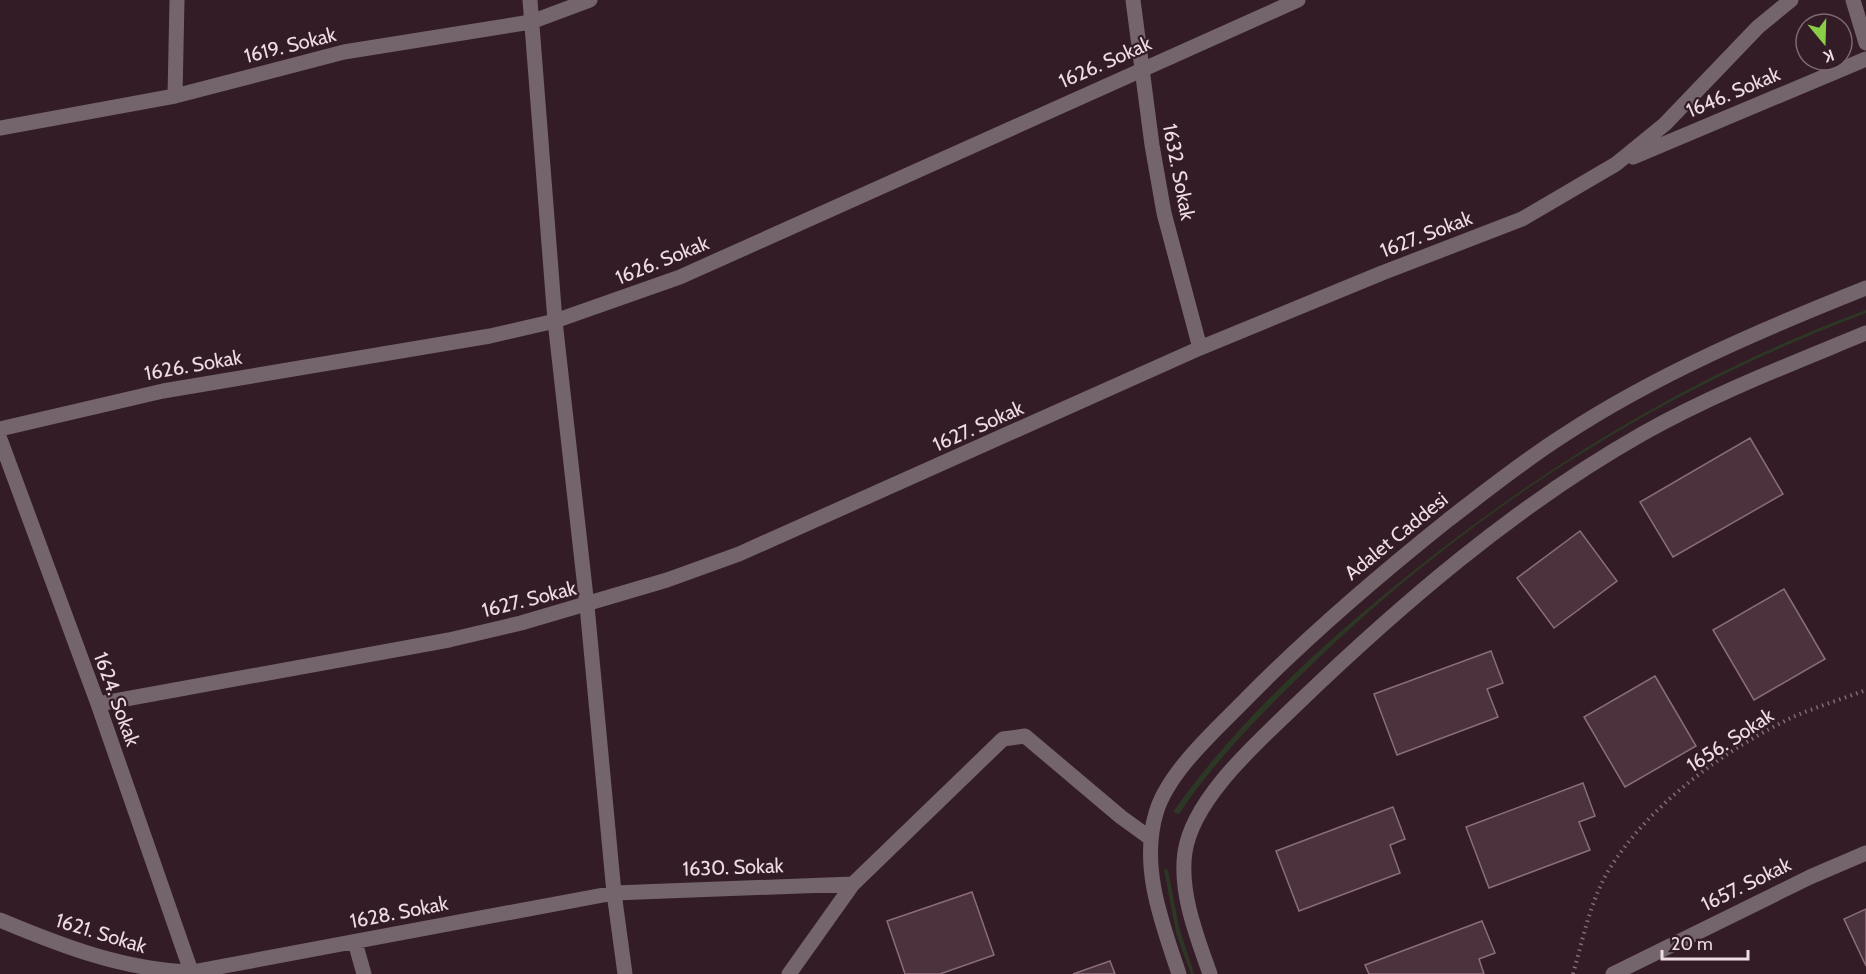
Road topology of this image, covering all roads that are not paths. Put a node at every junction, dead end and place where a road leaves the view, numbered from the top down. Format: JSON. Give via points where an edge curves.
{"nodes":[{"id":1,"x":177,"y":0,"type":"edge"},
{"id":2,"x":530,"y":0,"type":"edge"},
{"id":3,"x":590,"y":0,"type":"edge"},
{"id":4,"x":1133,"y":0,"type":"edge"},
{"id":5,"x":1298,"y":0,"type":"edge"},
{"id":6,"x":1791,"y":0,"type":"edge"},
{"id":7,"x":1853,"y":0,"type":"edge"},
{"id":8,"x":531,"y":22,"type":"junction"},
{"id":9,"x":1866,"y":43,"type":"edge"},
{"id":10,"x":1866,"y":59,"type":"edge"},
{"id":11,"x":1141,"y":69,"type":"junction"},
{"id":12,"x":175,"y":96,"type":"junction"},
{"id":13,"x":0,"y":128,"type":"edge"},
{"id":14,"x":1616,"y":164,"type":"junction"},
{"id":15,"x":1866,"y":288,"type":"edge"},
{"id":16,"x":555,"y":321,"type":"junction"},
{"id":17,"x":1866,"y":333,"type":"edge"},
{"id":18,"x":1200,"y":348,"type":"junction"},
{"id":19,"x":0,"y":429,"type":"edge"},
{"id":20,"x":0,"y":439,"type":"edge"},
{"id":21,"x":587,"y":606,"type":"junction"},
{"id":22,"x":98,"y":704,"type":"junction"},
{"id":23,"x":1150,"y":838,"type":"junction"},
{"id":24,"x":1866,"y":853,"type":"edge"},
{"id":25,"x":853,"y":884,"type":"junction"},
{"id":26,"x":614,"y":893,"type":"junction"},
{"id":27,"x":0,"y":920,"type":"edge"},
{"id":28,"x":355,"y":942,"type":"junction"},
{"id":29,"x":192,"y":973,"type":"edge"},
{"id":30,"x":364,"y":974,"type":"edge"},
{"id":31,"x":625,"y":974,"type":"edge"},
{"id":32,"x":789,"y":974,"type":"edge"},
{"id":33,"x":1179,"y":974,"type":"edge"},
{"id":34,"x":1210,"y":974,"type":"edge"},
{"id":35,"x":1613,"y":974,"type":"edge"}],
"edges":[{"from":1,"to":12,"type":"street"},
{"from":2,"to":8,"type":"street"},
{"from":3,"to":8,"type":"street","name":"1619. Sokak"},
{"from":4,"to":11,"type":"street","name":"1632. Sokak"},
{"from":5,"to":11,"type":"street","name":"1626. Sokak"},
{"from":6,"to":14,"type":"street","name":"1627. Sokak","via":[[1758,27],[1665,124]]},
{"from":7,"to":9,"type":"street"},
{"from":8,"to":12,"type":"street","name":"1619. Sokak","via":[[344,52]]},
{"from":8,"to":16,"type":"street"},
{"from":10,"to":14,"type":"street","name":"1646. Sokak"},
{"from":11,"to":16,"type":"street","name":"1626. Sokak","via":[[680,277]]},
{"from":11,"to":18,"type":"street","name":"1632. Sokak","via":[[1164,213]]},
{"from":12,"to":13,"type":"street","name":"1619. Sokak"},
{"from":14,"to":18,"type":"street","name":"1627. Sokak","via":[[1522,219]]},
{"from":15,"to":23,"type":"street","name":"Adalet Caddesi","via":[[1704,359],[1623,400],[1564,434],[1499,480],[1302,642],[1204,742],[1161,800]]},
{"from":16,"to":19,"type":"street","name":"1626. Sokak","via":[[490,336],[163,391]]},
{"from":16,"to":21,"type":"street"},
{"from":17,"to":34,"type":"street","via":[[1747,382],[1642,434],[1566,481],[1478,546],[1350,652],[1260,740],[1204,806],[1185,851],[1187,893]]},
{"from":18,"to":21,"type":"street","name":"1627. Sokak","via":[[780,536],[668,580]]},
{"from":20,"to":22,"type":"street","name":"1624. Sokak"},
{"from":21,"to":22,"type":"street","name":"1627. Sokak","via":[[449,640]]},
{"from":21,"to":26,"type":"street"},
{"from":22,"to":29,"type":"street","name":"1624. Sokak"},
{"from":23,"to":25,"type":"street","via":[[1025,736],[1003,740],[996,746]]},
{"from":23,"to":33,"type":"street","name":"Adalet Caddesi","via":[[1152,877]]},
{"from":24,"to":35,"type":"street","name":"1657. Sokak"},
{"from":25,"to":26,"type":"street","name":"1630. Sokak"},
{"from":25,"to":32,"type":"street"},
{"from":26,"to":28,"type":"street","name":"1628. Sokak"},
{"from":26,"to":31,"type":"street"},
{"from":27,"to":29,"type":"street","name":"1621. Sokak","via":[[121,964]]},
{"from":28,"to":29,"type":"street","name":"1628. Sokak"},
{"from":28,"to":30,"type":"street"}]}
